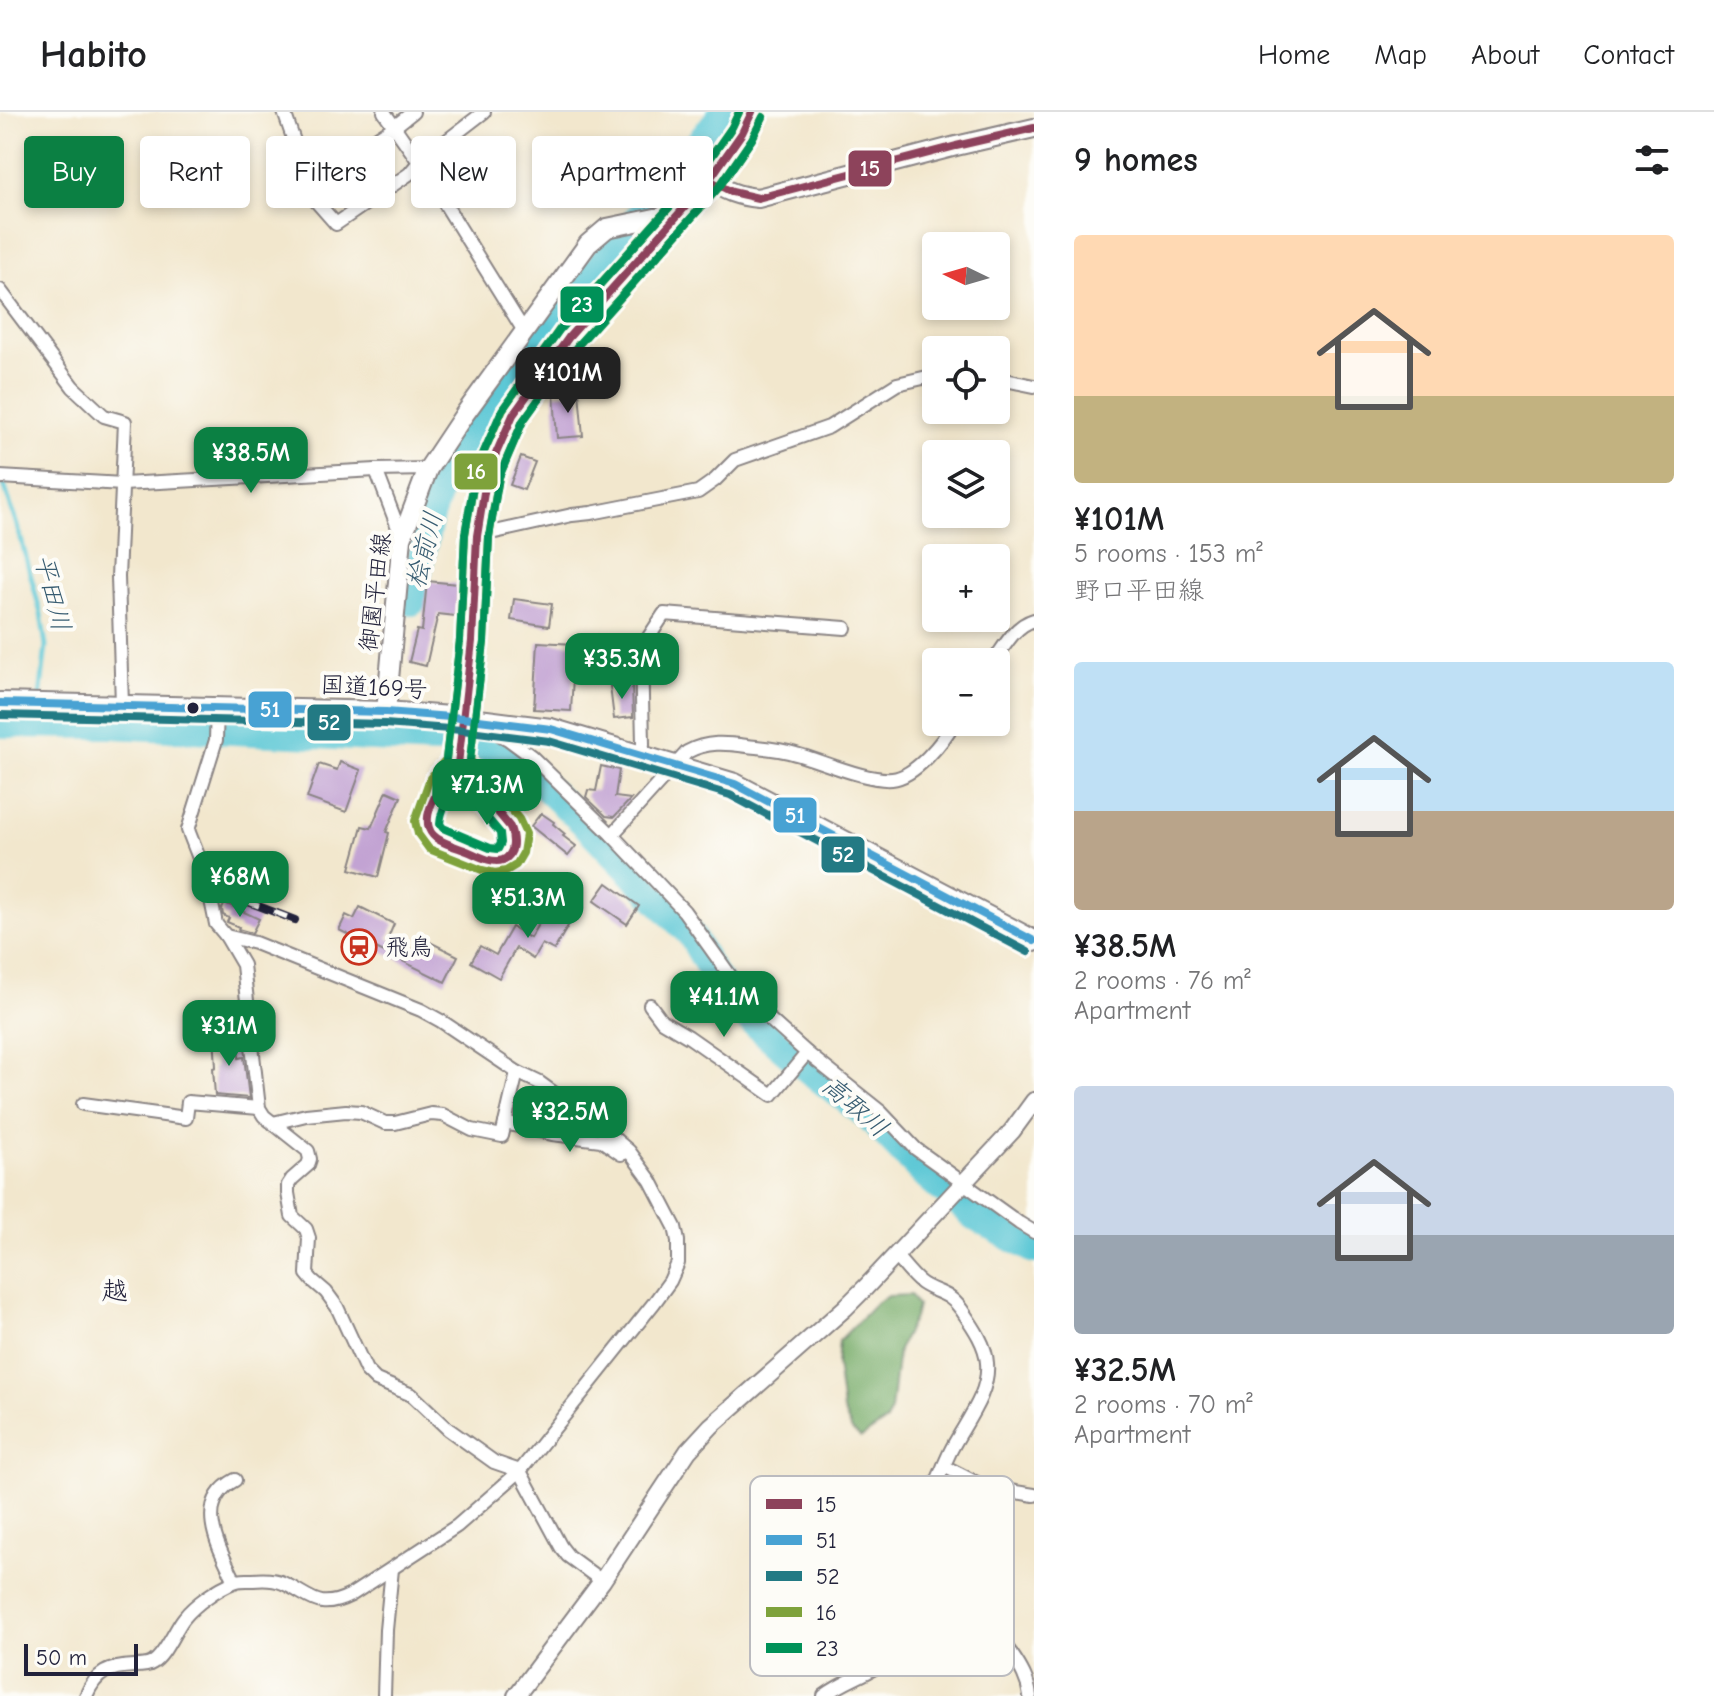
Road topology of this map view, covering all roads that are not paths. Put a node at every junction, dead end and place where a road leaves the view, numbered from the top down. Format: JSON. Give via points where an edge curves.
{"nodes":[{"id":1,"x":285,"y":112,"type":"edge"},
{"id":2,"x":384,"y":112,"type":"edge"},
{"id":3,"x":413,"y":112,"type":"edge"},
{"id":4,"x":484,"y":112,"type":"edge"},
{"id":5,"x":752,"y":112,"type":"edge"},
{"id":6,"x":394,"y":127,"type":"junction"},
{"id":7,"x":1034,"y":128,"type":"edge"},
{"id":8,"x":293,"y":136,"type":"edge"},
{"id":9,"x":380,"y":136,"type":"edge"},
{"id":10,"x":453,"y":136,"type":"edge"},
{"id":11,"x":411,"y":151,"type":"edge"},
{"id":12,"x":411,"y":172,"type":"edge"},
{"id":13,"x":713,"y":174,"type":"edge"},
{"id":14,"x":713,"y":183,"type":"edge"},
{"id":15,"x":395,"y":184,"type":"edge"},
{"id":16,"x":322,"y":208,"type":"edge"},
{"id":17,"x":359,"y":208,"type":"edge"},
{"id":18,"x":448,"y":208,"type":"edge"},
{"id":19,"x":683,"y":208,"type":"edge"},
{"id":20,"x":675,"y":217,"type":"junction"},
{"id":21,"x":0,"y":290,"type":"edge"},
{"id":22,"x":524,"y":331,"type":"junction"},
{"id":23,"x":922,"y":378,"type":"edge"},
{"id":24,"x":1010,"y":381,"type":"edge"},
{"id":25,"x":1034,"y":386,"type":"edge"},
{"id":26,"x":428,"y":469,"type":"junction"},
{"id":27,"x":376,"y":470,"type":"junction"},
{"id":28,"x":3,"y":477,"type":"edge"},
{"id":29,"x":123,"y":484,"type":"junction"},
{"id":30,"x":477,"y":536,"type":"junction"},
{"id":31,"x":402,"y":538,"type":"junction"},
{"id":32,"x":1034,"y":620,"type":"edge"},
{"id":33,"x":845,"y":628,"type":"dead end"},
{"id":34,"x":1003,"y":648,"type":"edge"},
{"id":35,"x":0,"y":703,"type":"edge"},
{"id":36,"x":122,"y":705,"type":"junction"},
{"id":37,"x":217,"y":707,"type":"junction"},
{"id":38,"x":386,"y":712,"type":"junction"},
{"id":39,"x":463,"y":718,"type":"junction"},
{"id":40,"x":944,"y":736,"type":"edge"},
{"id":41,"x":641,"y":755,"type":"junction"},
{"id":42,"x":458,"y":764,"type":"junction"},
{"id":43,"x":675,"y":765,"type":"junction"},
{"id":44,"x":612,"y":835,"type":"junction"},
{"id":45,"x":226,"y":936,"type":"junction"},
{"id":46,"x":1034,"y":941,"type":"edge"},
{"id":47,"x":650,"y":1005,"type":"dead end"},
{"id":48,"x":802,"y":1060,"type":"junction"},
{"id":49,"x":517,"y":1072,"type":"junction"},
{"id":50,"x":1034,"y":1101,"type":"edge"},
{"id":51,"x":83,"y":1104,"type":"dead end"},
{"id":52,"x":259,"y":1108,"type":"junction"},
{"id":53,"x":273,"y":1123,"type":"junction"},
{"id":54,"x":505,"y":1123,"type":"junction"},
{"id":55,"x":629,"y":1151,"type":"junction"},
{"id":56,"x":960,"y":1186,"type":"junction"},
{"id":57,"x":1034,"y":1232,"type":"edge"},
{"id":58,"x":896,"y":1256,"type":"junction"},
{"id":59,"x":944,"y":1466,"type":"junction"},
{"id":60,"x":520,"y":1471,"type":"junction"},
{"id":61,"x":940,"y":1476,"type":"edge"},
{"id":62,"x":963,"y":1476,"type":"edge"},
{"id":63,"x":235,"y":1480,"type":"dead end"},
{"id":64,"x":1014,"y":1492,"type":"edge"},
{"id":65,"x":1034,"y":1495,"type":"edge"},
{"id":66,"x":392,"y":1569,"type":"junction"},
{"id":67,"x":235,"y":1581,"type":"junction"},
{"id":68,"x":602,"y":1581,"type":"junction"},
{"id":69,"x":1014,"y":1658,"type":"edge"},
{"id":70,"x":859,"y":1676,"type":"edge"},
{"id":71,"x":86,"y":1696,"type":"edge"},
{"id":72,"x":384,"y":1696,"type":"edge"},
{"id":73,"x":516,"y":1696,"type":"edge"},
{"id":74,"x":824,"y":1696,"type":"edge"},
{"id":75,"x":1030,"y":1696,"type":"edge"}],
"edges":[{"from":1,"to":8,"type":"street"},
{"from":2,"to":6,"type":"street"},
{"from":3,"to":6,"type":"street"},
{"from":4,"to":10,"type":"street"},
{"from":5,"to":13,"type":"main road"},
{"from":6,"to":9,"type":"street"},
{"from":6,"to":11,"type":"street"},
{"from":7,"to":14,"type":"main road","via":[[758,198],[738,196]]},
{"from":12,"to":15,"type":"street"},
{"from":16,"to":17,"type":"street","via":[[336,224]]},
{"from":18,"to":22,"type":"street"},
{"from":19,"to":20,"type":"main road"},
{"from":20,"to":22,"type":"main road","name":"御園平田線","via":[[607,228],[588,244]]},
{"from":20,"to":30,"type":"main road","via":[[569,337],[513,415],[487,474]]},
{"from":21,"to":29,"type":"street","via":[[73,387],[104,416],[125,422]]},
{"from":22,"to":26,"type":"main road","name":"御園平田線"},
{"from":23,"to":30,"type":"street","via":[[897,384],[829,427],[735,460],[698,492]]},
{"from":24,"to":25,"type":"street"},
{"from":26,"to":27,"type":"street"},
{"from":26,"to":31,"type":"main road","name":"御園平田線"},
{"from":27,"to":29,"type":"street"},
{"from":27,"to":31,"type":"street"},
{"from":28,"to":29,"type":"street"},
{"from":29,"to":36,"type":"street","via":[[118,577]]},
{"from":30,"to":39,"type":"main road"},
{"from":31,"to":38,"type":"main road","name":"御園平田線"},
{"from":32,"to":34,"type":"street","via":[[1024,623]]},
{"from":33,"to":41,"type":"street","via":[[664,614],[641,649]]},
{"from":35,"to":36,"type":"highway","name":"国道169号"},
{"from":36,"to":37,"type":"highway","name":"国道169号"},
{"from":37,"to":38,"type":"highway","name":"国道169号"},
{"from":37,"to":45,"type":"street","via":[[216,740],[188,830],[206,876],[216,924]]},
{"from":38,"to":39,"type":"highway","name":"国道169号"},
{"from":39,"to":41,"type":"highway","name":"国道169号","via":[[551,729]]},
{"from":39,"to":42,"type":"street"},
{"from":39,"to":44,"type":"street","via":[[493,730],[531,756]]},
{"from":40,"to":43,"type":"street","via":[[928,757],[892,779],[783,751],[719,743],[696,747]]},
{"from":41,"to":43,"type":"highway","name":"国道169号"},
{"from":42,"to":42,"type":"street","via":[[510,827],[513,847],[502,860],[486,859],[435,838],[429,829],[441,784]]},
{"from":43,"to":44,"type":"street"},
{"from":43,"to":46,"type":"highway","name":"国道169号","via":[[735,784]]},
{"from":44,"to":48,"type":"street","via":[[684,911],[746,998]]},
{"from":45,"to":49,"type":"street","via":[[421,1010]]},
{"from":45,"to":52,"type":"street","via":[[245,973]]},
{"from":47,"to":48,"type":"street","via":[[662,1021],[772,1095]]},
{"from":48,"to":56,"type":"street","via":[[881,1112]]},
{"from":49,"to":54,"type":"street"},
{"from":49,"to":55,"type":"street","via":[[540,1083]]},
{"from":50,"to":56,"type":"street"},
{"from":51,"to":52,"type":"street","via":[[186,1118],[188,1102]]},
{"from":52,"to":53,"type":"street"},
{"from":53,"to":54,"type":"street","via":[[346,1111],[385,1123],[431,1114],[502,1136]]},
{"from":53,"to":60,"type":"street","via":[[308,1151],[308,1165],[288,1185],[292,1216],[309,1238],[307,1274],[337,1307],[366,1370],[376,1380],[412,1395],[483,1455]]},
{"from":54,"to":55,"type":"street","via":[[601,1140],[621,1154]]},
{"from":55,"to":60,"type":"street","via":[[675,1227],[678,1263],[654,1303]]},
{"from":56,"to":57,"type":"street"},
{"from":56,"to":58,"type":"street"},
{"from":58,"to":59,"type":"street","via":[[922,1283],[953,1299],[986,1353],[982,1393]]},
{"from":58,"to":68,"type":"street","via":[[688,1451]]},
{"from":59,"to":61,"type":"street"},
{"from":59,"to":62,"type":"street"},
{"from":60,"to":66,"type":"street","via":[[457,1526]]},
{"from":60,"to":68,"type":"street","via":[[561,1547]]},
{"from":63,"to":67,"type":"street","via":[[215,1499],[212,1520],[217,1545]]},
{"from":64,"to":65,"type":"street"},
{"from":66,"to":67,"type":"street","via":[[340,1601],[327,1603],[275,1580]]},
{"from":66,"to":72,"type":"street"},
{"from":67,"to":71,"type":"street","via":[[185,1616],[152,1663],[106,1671],[92,1681]]},
{"from":68,"to":73,"type":"street"},
{"from":69,"to":75,"type":"street"},
{"from":70,"to":74,"type":"street"}]}
